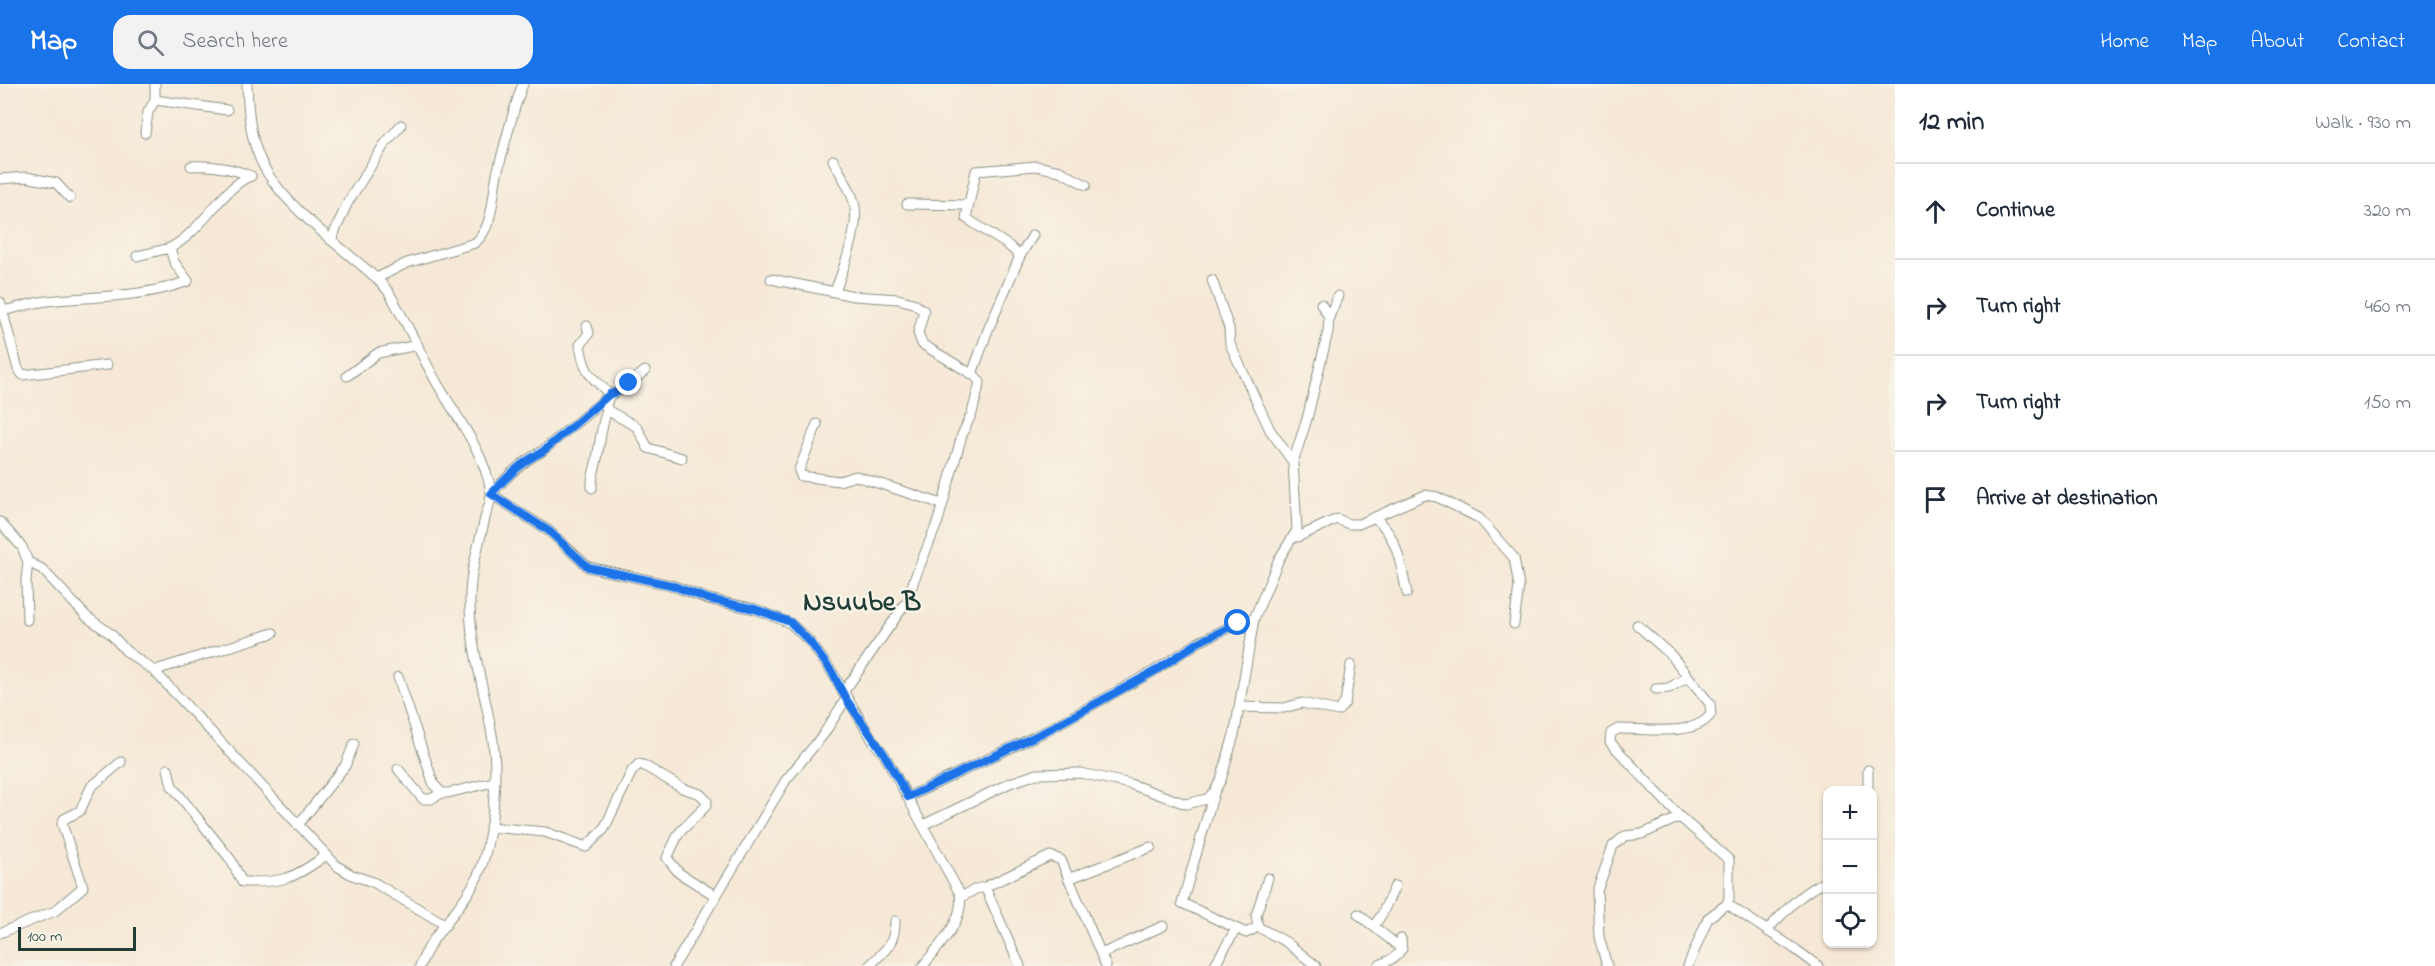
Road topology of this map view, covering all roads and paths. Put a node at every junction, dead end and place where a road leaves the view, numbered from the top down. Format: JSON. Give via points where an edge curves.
{"nodes":[{"id":1,"x":155,"y":84,"type":"edge"},
{"id":2,"x":247,"y":84,"type":"edge"},
{"id":3,"x":523,"y":84,"type":"edge"},
{"id":4,"x":155,"y":100,"type":"junction"},
{"id":5,"x":226,"y":110,"type":"dead end"},
{"id":6,"x":401,"y":125,"type":"dead end"},
{"id":7,"x":146,"y":133,"type":"dead end"},
{"id":8,"x":833,"y":160,"type":"dead end"},
{"id":9,"x":191,"y":166,"type":"dead end"},
{"id":10,"x":251,"y":176,"type":"junction"},
{"id":11,"x":270,"y":176,"type":"junction"},
{"id":12,"x":0,"y":179,"type":"edge"},
{"id":13,"x":1086,"y":186,"type":"dead end"},
{"id":14,"x":70,"y":198,"type":"dead end"},
{"id":15,"x":907,"y":204,"type":"dead end"},
{"id":16,"x":968,"y":205,"type":"junction"},
{"id":17,"x":1033,"y":235,"type":"dead end"},
{"id":18,"x":331,"y":240,"type":"junction"},
{"id":19,"x":170,"y":248,"type":"junction"},
{"id":20,"x":137,"y":256,"type":"dead end"},
{"id":21,"x":1020,"y":256,"type":"junction"},
{"id":22,"x":377,"y":278,"type":"junction"},
{"id":23,"x":771,"y":279,"type":"dead end"},
{"id":24,"x":1212,"y":280,"type":"dead end"},
{"id":25,"x":835,"y":292,"type":"junction"},
{"id":26,"x":1338,"y":296,"type":"dead end"},
{"id":27,"x":1321,"y":304,"type":"dead end"},
{"id":28,"x":1,"y":307,"type":"edge"},
{"id":29,"x":1329,"y":317,"type":"junction"},
{"id":30,"x":587,"y":326,"type":"dead end"},
{"id":31,"x":418,"y":345,"type":"junction"},
{"id":32,"x":107,"y":365,"type":"dead end"},
{"id":33,"x":645,"y":371,"type":"dead end"},
{"id":34,"x":972,"y":374,"type":"junction"},
{"id":35,"x":347,"y":376,"type":"dead end"},
{"id":36,"x":609,"y":395,"type":"junction"},
{"id":37,"x":607,"y":410,"type":"junction"},
{"id":38,"x":817,"y":424,"type":"dead end"},
{"id":39,"x":682,"y":458,"type":"dead end"},
{"id":40,"x":1293,"y":462,"type":"junction"},
{"id":41,"x":592,"y":488,"type":"dead end"},
{"id":42,"x":491,"y":494,"type":"junction"},
{"id":43,"x":942,"y":504,"type":"junction"},
{"id":44,"x":1375,"y":518,"type":"junction"},
{"id":45,"x":0,"y":522,"type":"edge"},
{"id":46,"x":1295,"y":536,"type":"junction"},
{"id":47,"x":28,"y":562,"type":"junction"},
{"id":48,"x":1407,"y":593,"type":"dead end"},
{"id":49,"x":1254,"y":619,"type":"junction"},
{"id":50,"x":27,"y":620,"type":"dead end"},
{"id":51,"x":1514,"y":624,"type":"dead end"},
{"id":52,"x":1637,"y":625,"type":"dead end"},
{"id":53,"x":273,"y":633,"type":"dead end"},
{"id":54,"x":1351,"y":664,"type":"dead end"},
{"id":55,"x":157,"y":673,"type":"junction"},
{"id":56,"x":398,"y":677,"type":"dead end"},
{"id":57,"x":1688,"y":677,"type":"junction"},
{"id":58,"x":1656,"y":689,"type":"dead end"},
{"id":59,"x":845,"y":696,"type":"junction"},
{"id":60,"x":1240,"y":707,"type":"junction"},
{"id":61,"x":354,"y":744,"type":"dead end"},
{"id":62,"x":121,"y":762,"type":"dead end"},
{"id":63,"x":168,"y":769,"type":"dead end"},
{"id":64,"x":398,"y":769,"type":"dead end"},
{"id":65,"x":1868,"y":770,"type":"dead end"},
{"id":66,"x":494,"y":782,"type":"junction"},
{"id":67,"x":1868,"y":786,"type":"edge"},
{"id":68,"x":442,"y":792,"type":"junction"},
{"id":69,"x":1214,"y":792,"type":"junction"},
{"id":70,"x":908,"y":797,"type":"junction"},
{"id":71,"x":1680,"y":817,"type":"junction"},
{"id":72,"x":298,"y":825,"type":"junction"},
{"id":73,"x":923,"y":825,"type":"junction"},
{"id":74,"x":490,"y":827,"type":"junction"},
{"id":75,"x":1151,"y":847,"type":"dead end"},
{"id":76,"x":326,"y":855,"type":"junction"},
{"id":77,"x":1268,"y":878,"type":"dead end"},
{"id":78,"x":1068,"y":879,"type":"junction"},
{"id":79,"x":1823,"y":883,"type":"edge"},
{"id":80,"x":1395,"y":886,"type":"dead end"},
{"id":81,"x":985,"y":887,"type":"junction"},
{"id":82,"x":716,"y":896,"type":"junction"},
{"id":83,"x":961,"y":897,"type":"junction"},
{"id":84,"x":1726,"y":904,"type":"junction"},
{"id":85,"x":1358,"y":914,"type":"dead end"},
{"id":86,"x":895,"y":921,"type":"dead end"},
{"id":87,"x":446,"y":925,"type":"junction"},
{"id":88,"x":1163,"y":926,"type":"dead end"},
{"id":89,"x":1374,"y":926,"type":"junction"},
{"id":90,"x":1258,"y":927,"type":"junction"},
{"id":91,"x":1236,"y":929,"type":"junction"},
{"id":92,"x":1767,"y":930,"type":"junction"},
{"id":93,"x":0,"y":933,"type":"edge"},
{"id":94,"x":1101,"y":954,"type":"junction"},
{"id":95,"x":420,"y":966,"type":"edge"},
{"id":96,"x":674,"y":966,"type":"edge"},
{"id":97,"x":869,"y":966,"type":"edge"},
{"id":98,"x":923,"y":966,"type":"edge"},
{"id":99,"x":1020,"y":966,"type":"edge"},
{"id":100,"x":1106,"y":966,"type":"edge"},
{"id":101,"x":1214,"y":966,"type":"edge"},
{"id":102,"x":1316,"y":966,"type":"edge"},
{"id":103,"x":1378,"y":966,"type":"edge"},
{"id":104,"x":1607,"y":966,"type":"edge"},
{"id":105,"x":1688,"y":966,"type":"edge"},
{"id":106,"x":1818,"y":966,"type":"edge"}],
"edges":[{"from":1,"to":4,"type":"street"},
{"from":2,"to":11,"type":"street","via":[[250,122],[259,157]]},
{"from":3,"to":22,"type":"street","via":[[489,220],[480,238],[475,243],[407,263]]},
{"from":4,"to":5,"type":"street"},
{"from":4,"to":7,"type":"street","via":[[148,112]]},
{"from":6,"to":18,"type":"street","via":[[348,202]]},
{"from":8,"to":25,"type":"street","via":[[852,196],[855,213],[851,242]]},
{"from":9,"to":10,"type":"street","via":[[207,165]]},
{"from":10,"to":11,"type":"street"},
{"from":10,"to":19,"type":"street","via":[[237,184],[183,242]]},
{"from":11,"to":18,"type":"street"},
{"from":12,"to":14,"type":"street","via":[[26,177],[56,183]]},
{"from":13,"to":16,"type":"street","via":[[1060,171],[1036,166],[976,171]]},
{"from":15,"to":16,"type":"street"},
{"from":16,"to":21,"type":"street","via":[[966,218]]},
{"from":17,"to":21,"type":"street"},
{"from":18,"to":22,"type":"street"},
{"from":19,"to":20,"type":"street"},
{"from":19,"to":28,"type":"street","via":[[174,262],[188,281],[118,296]]},
{"from":21,"to":34,"type":"street"},
{"from":22,"to":31,"type":"street"},
{"from":23,"to":25,"type":"street"},
{"from":24,"to":40,"type":"street","via":[[1229,328],[1230,344],[1270,430]]},
{"from":25,"to":34,"type":"street","via":[[898,299],[920,306],[924,314],[918,333],[922,344]]},
{"from":26,"to":29,"type":"street"},
{"from":27,"to":29,"type":"street"},
{"from":28,"to":32,"type":"street","via":[[23,375]]},
{"from":29,"to":40,"type":"street","via":[[1307,419]]},
{"from":30,"to":36,"type":"street","via":[[589,333],[580,345],[581,356],[592,378]]},
{"from":31,"to":35,"type":"street","via":[[378,353]]},
{"from":31,"to":42,"type":"street","via":[[469,436]]},
{"from":33,"to":36,"type":"street"},
{"from":34,"to":43,"type":"street","via":[[980,385]]},
{"from":36,"to":37,"type":"street"},
{"from":36,"to":42,"type":"street","via":[[542,452],[511,472]]},
{"from":37,"to":39,"type":"street","via":[[637,427],[648,448]]},
{"from":37,"to":41,"type":"street"},
{"from":38,"to":43,"type":"street","via":[[799,470],[801,476],[839,480],[856,476]]},
{"from":40,"to":46,"type":"street","via":[[1298,524]]},
{"from":42,"to":59,"type":"street","via":[[549,531],[588,567],[671,585],[790,622],[810,642]]},
{"from":42,"to":66,"type":"street","via":[[472,571],[470,597],[473,648],[493,741]]},
{"from":43,"to":59,"type":"street","via":[[905,608],[866,658]]},
{"from":44,"to":46,"type":"street","via":[[1359,524],[1337,519]]},
{"from":44,"to":48,"type":"street","via":[[1386,527],[1395,548]]},
{"from":44,"to":51,"type":"street","via":[[1425,495],[1479,518],[1514,558],[1519,586]]},
{"from":45,"to":47,"type":"street","via":[[22,547]]},
{"from":46,"to":49,"type":"street","via":[[1279,559]]},
{"from":47,"to":50,"type":"street"},
{"from":47,"to":55,"type":"street","via":[[42,569],[87,617]]},
{"from":49,"to":60,"type":"street"},
{"from":49,"to":70,"type":"street","via":[[1199,642],[1044,732]]},
{"from":52,"to":57,"type":"street"},
{"from":53,"to":55,"type":"street","via":[[163,667]]},
{"from":54,"to":60,"type":"street","via":[[1345,703],[1338,711],[1302,703],[1284,708]]},
{"from":55,"to":72,"type":"street"},
{"from":56,"to":68,"type":"street","via":[[431,779]]},
{"from":57,"to":58,"type":"street","via":[[1669,688]]},
{"from":57,"to":71,"type":"street","via":[[1710,704],[1708,718],[1683,729],[1618,729],[1609,737],[1611,745]]},
{"from":59,"to":70,"type":"street"},
{"from":59,"to":82,"type":"street","via":[[823,735],[786,780]]},
{"from":60,"to":69,"type":"street","via":[[1221,780]]},
{"from":61,"to":72,"type":"street","via":[[345,765]]},
{"from":62,"to":93,"type":"street","via":[[91,787],[80,811],[62,824],[83,887],[55,911]]},
{"from":63,"to":76,"type":"street","via":[[172,786],[231,860],[242,882],[274,883]]},
{"from":64,"to":68,"type":"street","via":[[423,799]]},
{"from":65,"to":67,"type":"street"},
{"from":66,"to":68,"type":"street"},
{"from":66,"to":74,"type":"street"},
{"from":69,"to":73,"type":"street","via":[[1207,799],[1186,804],[1130,784],[1081,773],[1037,774]]},
{"from":69,"to":91,"type":"street","via":[[1182,903]]},
{"from":70,"to":73,"type":"street"},
{"from":71,"to":84,"type":"street","via":[[1730,862]]},
{"from":71,"to":104,"type":"street","via":[[1642,834],[1625,836],[1613,846],[1596,891],[1599,937]]},
{"from":72,"to":76,"type":"street"},
{"from":73,"to":83,"type":"street"},
{"from":74,"to":82,"type":"street","via":[[545,832],[586,847],[604,829],[632,771],[643,765],[708,803],[679,833],[667,858],[679,873]]},
{"from":74,"to":87,"type":"street","via":[[475,881]]},
{"from":75,"to":78,"type":"street"},
{"from":76,"to":87,"type":"street","via":[[343,871],[373,882]]},
{"from":77,"to":90,"type":"street","via":[[1256,915]]},
{"from":78,"to":81,"type":"street","via":[[1061,860],[1050,856]]},
{"from":78,"to":94,"type":"street"},
{"from":79,"to":92,"type":"street","via":[[1804,893]]},
{"from":80,"to":89,"type":"street"},
{"from":81,"to":83,"type":"street"},
{"from":81,"to":99,"type":"street"},
{"from":82,"to":96,"type":"street"},
{"from":83,"to":98,"type":"street","via":[[955,924]]},
{"from":84,"to":92,"type":"street"},
{"from":84,"to":105,"type":"street","via":[[1708,918]]},
{"from":85,"to":89,"type":"street"},
{"from":86,"to":97,"type":"street","via":[[892,943]]},
{"from":87,"to":95,"type":"street"},
{"from":88,"to":94,"type":"street"},
{"from":89,"to":103,"type":"street","via":[[1401,944],[1398,957]]},
{"from":90,"to":91,"type":"street","via":[[1246,933]]},
{"from":90,"to":102,"type":"street","via":[[1286,942]]},
{"from":91,"to":101,"type":"street"},
{"from":92,"to":106,"type":"street"},
{"from":94,"to":100,"type":"street"}]}
